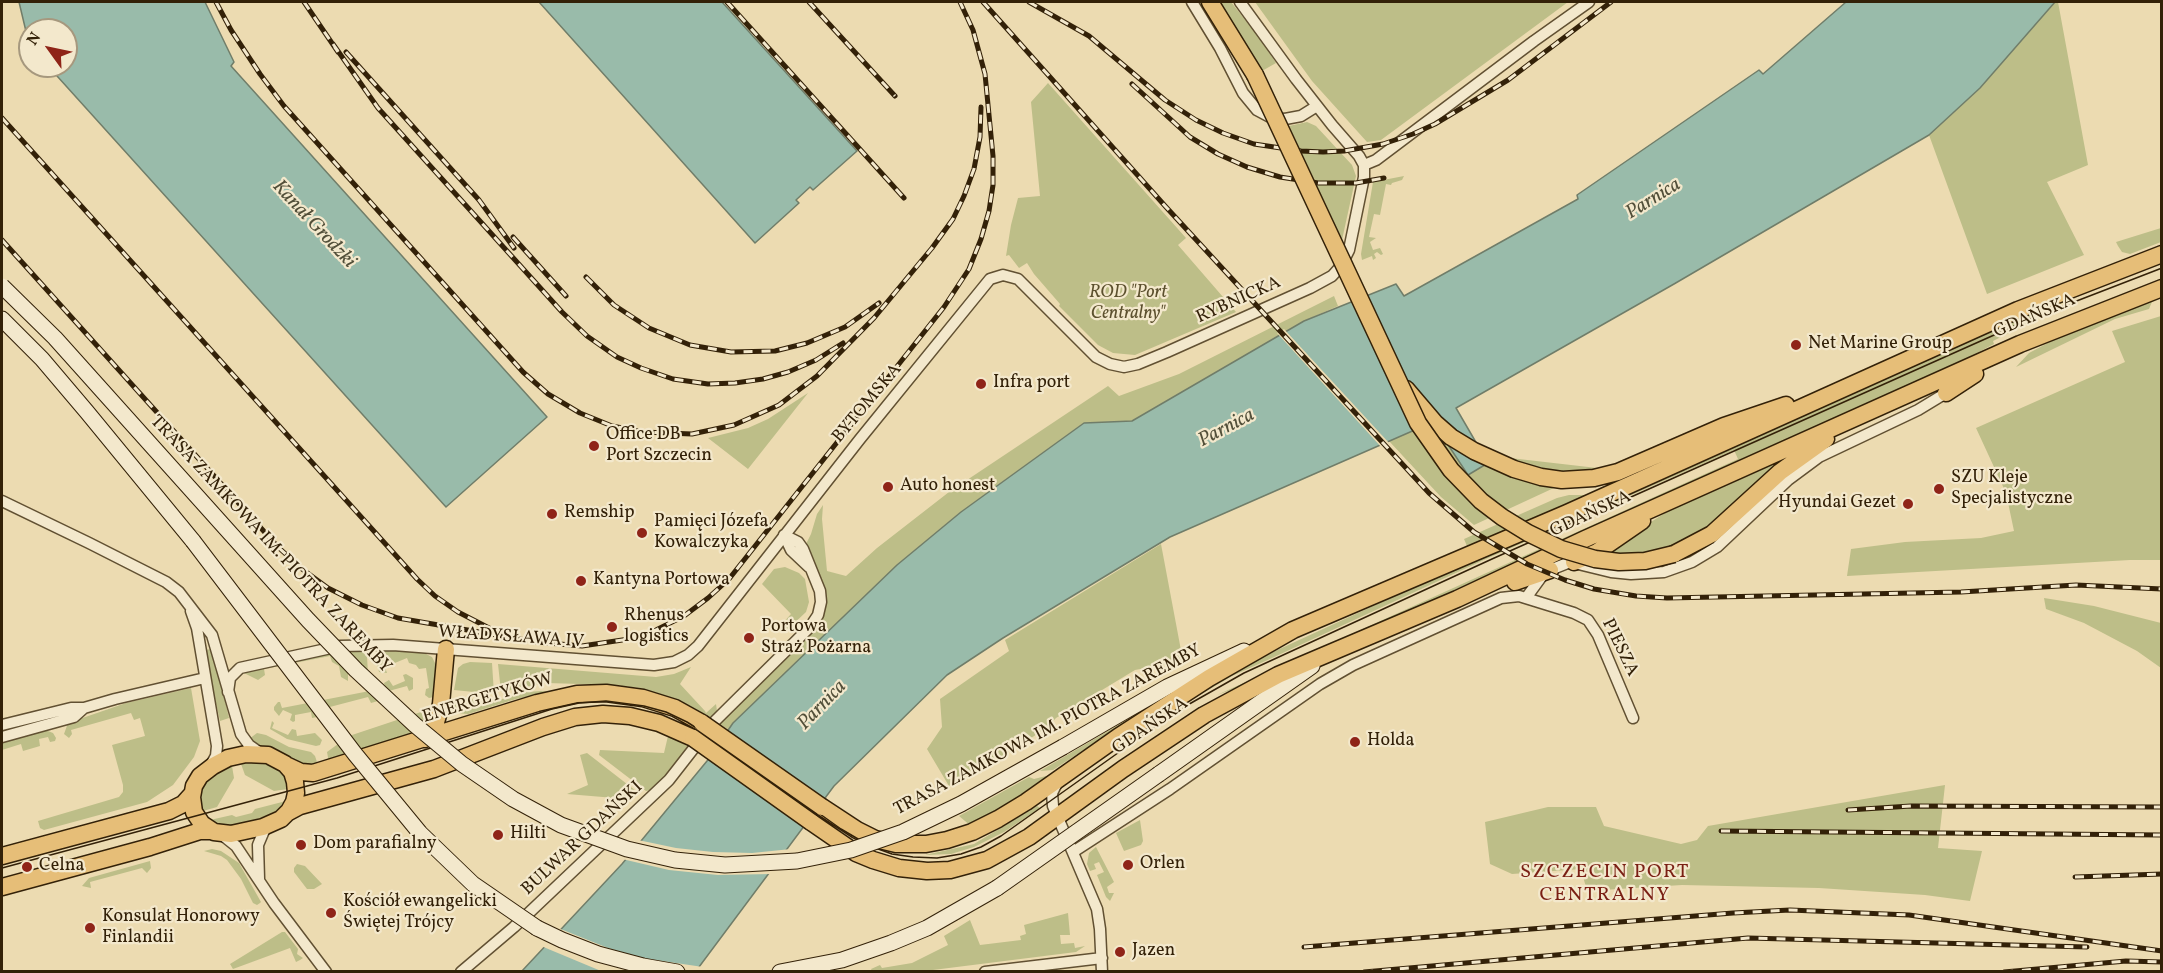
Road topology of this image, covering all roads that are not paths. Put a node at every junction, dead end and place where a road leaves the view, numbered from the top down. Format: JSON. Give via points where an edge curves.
{"nodes":[{"id":1,"x":1192,"y":2,"type":"edge"},
{"id":2,"x":1210,"y":2,"type":"edge"},
{"id":3,"x":1240,"y":2,"type":"edge"},
{"id":4,"x":1589,"y":2,"type":"edge"},
{"id":5,"x":1317,"y":106,"type":"junction"},
{"id":6,"x":1364,"y":165,"type":"junction"},
{"id":7,"x":2162,"y":254,"type":"edge"},
{"id":8,"x":1002,"y":275,"type":"joint"},
{"id":9,"x":2,"y":286,"type":"edge"},
{"id":10,"x":2162,"y":288,"type":"edge"},
{"id":11,"x":2,"y":319,"type":"edge"},
{"id":12,"x":2020,"y":344,"type":"junction"},
{"id":13,"x":1396,"y":376,"type":"junction"},
{"id":14,"x":1852,"y":385,"type":"junction"},
{"id":15,"x":1946,"y":393,"type":"joint"},
{"id":16,"x":1891,"y":402,"type":"junction"},
{"id":17,"x":2,"y":501,"type":"edge"},
{"id":18,"x":1667,"y":502,"type":"junction"},
{"id":19,"x":784,"y":535,"type":"junction"},
{"id":20,"x":764,"y":561,"type":"joint"},
{"id":21,"x":1574,"y":562,"type":"junction"},
{"id":22,"x":1550,"y":570,"type":"junction"},
{"id":23,"x":184,"y":597,"type":"junction"},
{"id":24,"x":1526,"y":598,"type":"junction"},
{"id":25,"x":1457,"y":599,"type":"junction"},
{"id":26,"x":1293,"y":630,"type":"junction"},
{"id":27,"x":1367,"y":636,"type":"junction"},
{"id":28,"x":446,"y":649,"type":"junction"},
{"id":29,"x":205,"y":678,"type":"junction"},
{"id":30,"x":228,"y":692,"type":"junction"},
{"id":31,"x":441,"y":704,"type":"junction"},
{"id":32,"x":84,"y":708,"type":"junction"},
{"id":33,"x":490,"y":718,"type":"junction"},
{"id":34,"x":1633,"y":718,"type":"dead end"},
{"id":35,"x":709,"y":722,"type":"junction"},
{"id":36,"x":2,"y":725,"type":"edge"},
{"id":37,"x":2,"y":736,"type":"edge"},
{"id":38,"x":425,"y":739,"type":"junction"},
{"id":39,"x":693,"y":743,"type":"junction"},
{"id":40,"x":264,"y":754,"type":"junction"},
{"id":41,"x":286,"y":765,"type":"junction"},
{"id":42,"x":206,"y":771,"type":"junction"},
{"id":43,"x":1062,"y":776,"type":"junction"},
{"id":44,"x":192,"y":794,"type":"junction"},
{"id":45,"x":1026,"y":802,"type":"junction"},
{"id":46,"x":822,"y":807,"type":"joint"},
{"id":47,"x":288,"y":813,"type":"junction"},
{"id":48,"x":1058,"y":816,"type":"junction"},
{"id":49,"x":266,"y":826,"type":"junction"},
{"id":50,"x":216,"y":832,"type":"junction"},
{"id":51,"x":1073,"y":852,"type":"junction"},
{"id":52,"x":7,"y":854,"type":"edge"},
{"id":53,"x":259,"y":879,"type":"junction"},
{"id":54,"x":2,"y":887,"type":"edge"},
{"id":55,"x":1102,"y":958,"type":"junction"},
{"id":56,"x":326,"y":972,"type":"edge"},
{"id":57,"x":461,"y":972,"type":"edge"},
{"id":58,"x":677,"y":972,"type":"edge"},
{"id":59,"x":780,"y":972,"type":"edge"},
{"id":60,"x":985,"y":972,"type":"edge"},
{"id":61,"x":1102,"y":972,"type":"edge"}],
"edges":[{"from":1,"to":5,"type":"street","via":[[1257,111],[1286,119]]},
{"from":2,"to":13,"type":"main road","bridge":true,"via":[[1255,75]]},
{"from":3,"to":5,"type":"street"},
{"from":4,"to":6,"type":"street"},
{"from":5,"to":6,"type":"street"},
{"from":6,"to":8,"type":"street","name":"RYBNICKA","via":[[1352,240],[1342,265],[1333,274],[1138,364],[1124,367],[1098,359],[1020,280]]},
{"from":7,"to":14,"type":"main road","name":"GDAŃSKA","via":[[2028,306]]},
{"from":8,"to":19,"type":"street","name":"BYTOMSKA","via":[[986,283]]},
{"from":9,"to":26,"type":"main road","name":"TRASA ZAMKOWA IM. PIOTRA ZAREMBY","bridge":true,"via":[[55,338],[308,620],[416,726],[513,799],[561,825],[621,847],[669,859],[726,865],[797,861],[851,850],[909,829],[961,804],[1185,678]]},
{"from":10,"to":12,"type":"main road","name":"GDAŃSKA"},
{"from":11,"to":58,"type":"main road","bridge":true,"via":[[42,359],[136,470],[361,762],[451,865],[496,902],[553,936],[613,958]]},
{"from":12,"to":15,"type":"main road"},
{"from":12,"to":16,"type":"main road","name":"GDAŃSKA"},
{"from":13,"to":14,"type":"main road","bridge":true,"via":[[1427,415],[1452,437],[1484,457],[1531,474],[1562,480],[1602,477],[1627,469],[1736,422]]},
{"from":13,"to":16,"type":"main road","bridge":true,"via":[[1437,453],[1465,486],[1502,518],[1549,544],[1595,559],[1633,562],[1674,554],[1712,534],[1797,459]]},
{"from":14,"to":26,"type":"main road","name":"GDAŃSKA"},
{"from":15,"to":21,"type":"street","via":[[1819,456],[1717,547],[1687,565],[1664,572],[1631,574]]},
{"from":16,"to":18,"type":"main road","name":"GDAŃSKA"},
{"from":17,"to":23,"type":"street","via":[[169,584]]},
{"from":18,"to":21,"type":"main road","via":[[1614,542]]},
{"from":18,"to":25,"type":"main road","name":"GDAŃSKA"},
{"from":19,"to":20,"type":"street","name":"BYTOMSKA"},
{"from":19,"to":35,"type":"street","via":[[801,545],[820,593],[820,609],[814,622]]},
{"from":20,"to":28,"type":"street","name":"WŁADYSŁAWA IV","via":[[696,648],[672,662],[654,665]]},
{"from":21,"to":22,"type":"street","name":"GDAŃSKA"},
{"from":22,"to":24,"type":"street","name":"GDAŃSKA"},
{"from":22,"to":25,"type":"main road","via":[[1479,596]]},
{"from":23,"to":29,"type":"street","via":[[196,623]]},
{"from":23,"to":30,"type":"street","via":[[212,635]]},
{"from":24,"to":34,"type":"street","name":"PIESZA","via":[[1591,622]]},
{"from":24,"to":51,"type":"street","via":[[1494,600],[1331,677]]},
{"from":25,"to":27,"type":"main road","name":"GDAŃSKA"},
{"from":26,"to":43,"type":"main road","name":"GDAŃSKA","via":[[1209,678]]},
{"from":27,"to":48,"type":"main road","name":"GDAŃSKA","via":[[1278,675],[1215,709]]},
{"from":27,"to":59,"type":"main road","bridge":true,"via":[[1291,680],[1011,879],[927,928],[842,960]]},
{"from":28,"to":30,"type":"street","name":"WŁADYSŁAWA IV","via":[[340,646],[240,668],[230,678]]},
{"from":28,"to":31,"type":"main road"},
{"from":29,"to":32,"type":"street"},
{"from":29,"to":42,"type":"street","via":[[218,748]]},
{"from":30,"to":40,"type":"street","via":[[243,736]]},
{"from":31,"to":33,"type":"main road","via":[[447,713],[459,719]]},
{"from":31,"to":38,"type":"main road","via":[[435,726]]},
{"from":32,"to":36,"type":"street"},
{"from":32,"to":37,"type":"street","via":[[74,717]]},
{"from":33,"to":35,"type":"main road","name":"ENERGETYKÓW","via":[[562,696],[606,693],[658,702]]},
{"from":33,"to":38,"type":"main road","name":"ENERGETYKÓW"},
{"from":35,"to":46,"type":"main road","name":"ENERGETYKÓW","bridge":true},
{"from":38,"to":41,"type":"main road","name":"ENERGETYKÓW","via":[[313,773]]},
{"from":39,"to":47,"type":"main road","via":[[666,725],[636,717],[603,714],[572,718],[441,767]]},
{"from":39,"to":48,"type":"main road","name":"GDAŃSKA","bridge":true,"via":[[849,848],[899,868],[939,871],[987,860]]},
{"from":39,"to":57,"type":"street","name":"BULWAR GDAŃSKI","via":[[682,766],[669,780]]},
{"from":40,"to":41,"type":"main road"},
{"from":40,"to":42,"type":"main road","via":[[232,757]]},
{"from":41,"to":47,"type":"main road","via":[[296,788],[295,801]]},
{"from":42,"to":44,"type":"main road"},
{"from":43,"to":45,"type":"main road","name":"GDAŃSKA"},
{"from":43,"to":48,"type":"street","via":[[1052,793]]},
{"from":44,"to":50,"type":"main road","via":[[196,816]]},
{"from":44,"to":52,"type":"main road","via":[[168,811]]},
{"from":45,"to":46,"type":"main road","name":"GDAŃSKA","via":[[972,832],[915,844],[890,843],[868,836]]},
{"from":45,"to":48,"type":"street","via":[[1043,804]]},
{"from":47,"to":49,"type":"main road"},
{"from":48,"to":51,"type":"street"},
{"from":49,"to":50,"type":"main road","via":[[238,834]]},
{"from":49,"to":53,"type":"street","via":[[258,845]]},
{"from":50,"to":53,"type":"street","via":[[236,846]]},
{"from":50,"to":54,"type":"main road","via":[[200,831]]},
{"from":51,"to":55,"type":"street","via":[[1097,909]]},
{"from":53,"to":56,"type":"street"},
{"from":55,"to":60,"type":"street"},
{"from":55,"to":61,"type":"street"}]}
